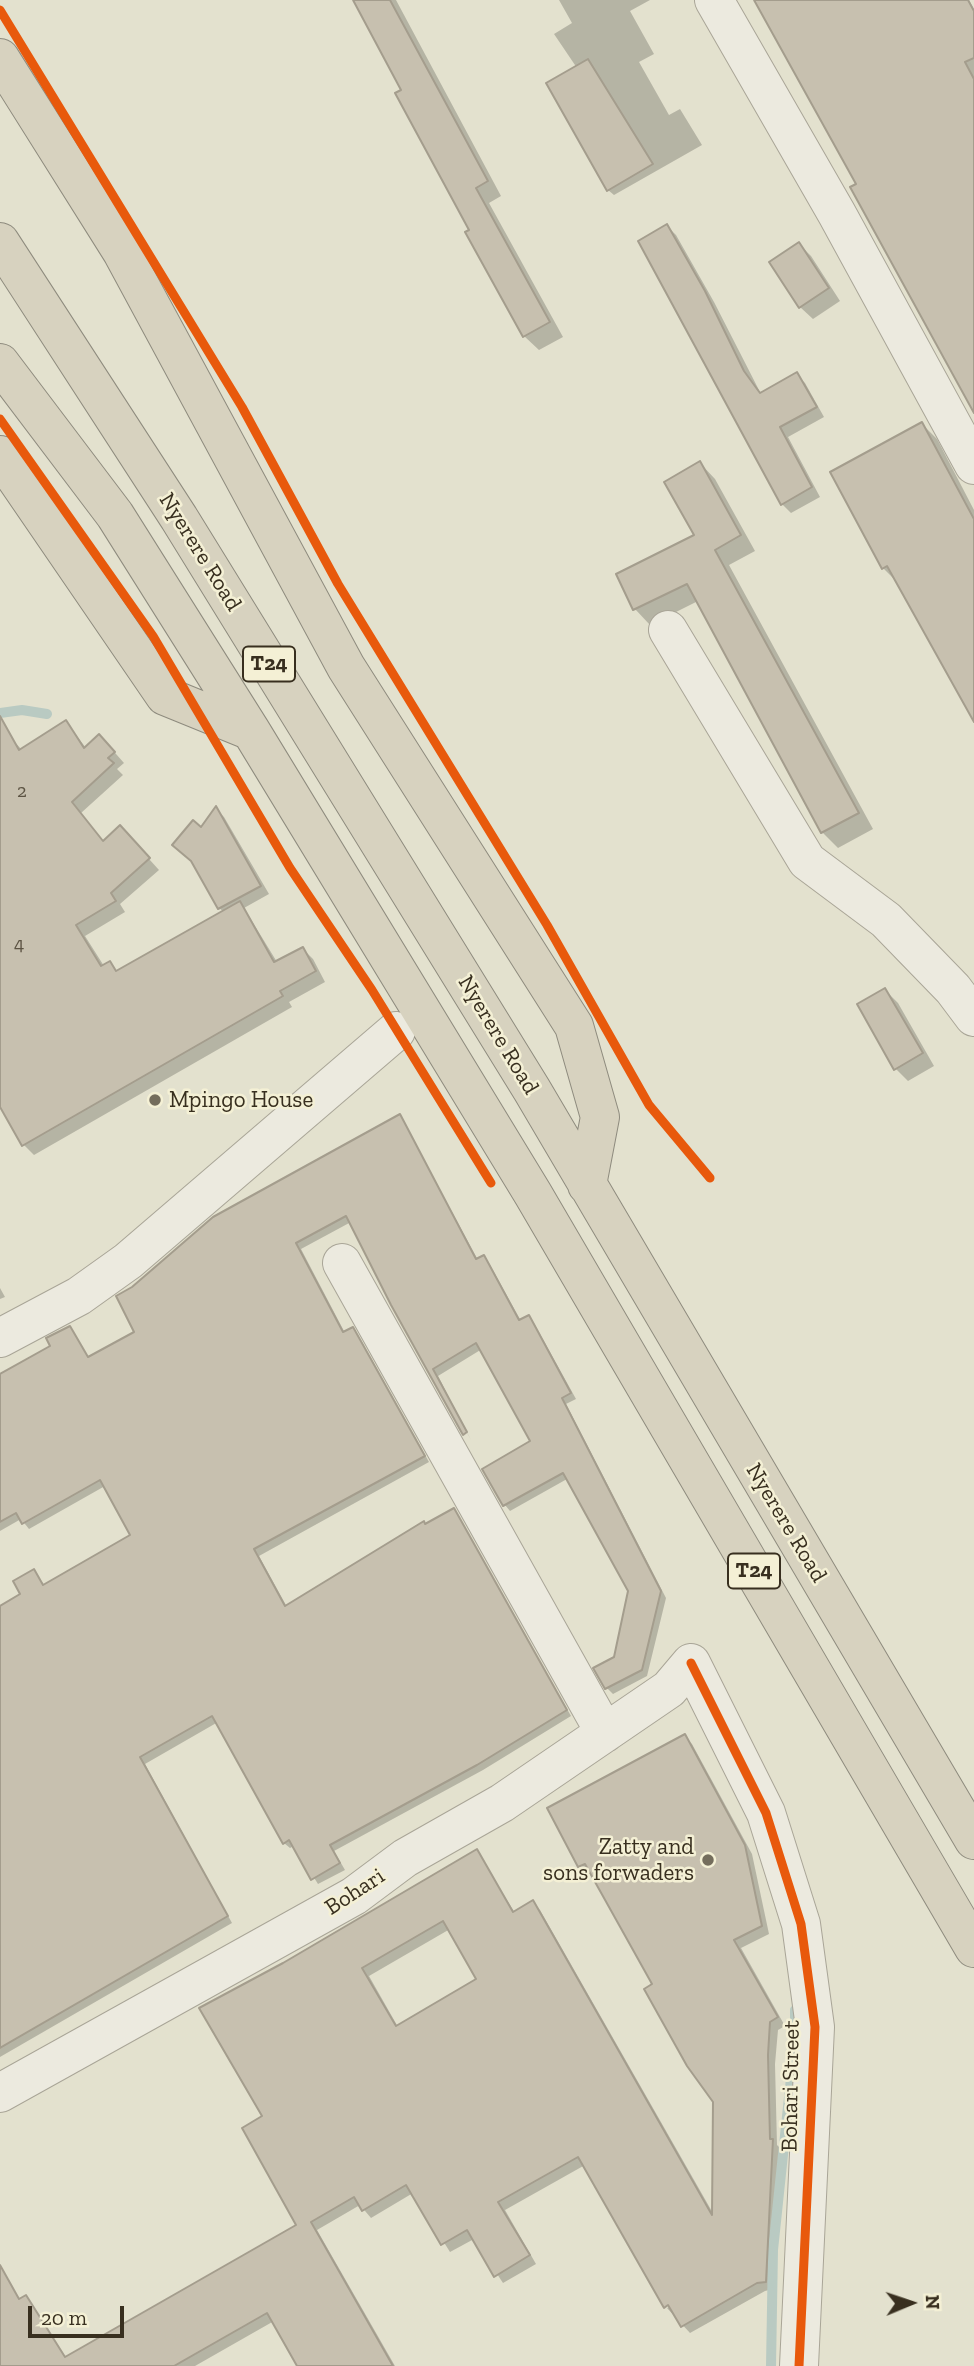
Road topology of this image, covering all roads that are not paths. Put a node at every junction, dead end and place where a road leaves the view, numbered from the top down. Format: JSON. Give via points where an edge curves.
{"nodes":[{"id":1,"x":714,"y":0,"type":"edge"},
{"id":2,"x":0,"y":58,"type":"edge"},
{"id":3,"x":0,"y":242,"type":"edge"},
{"id":4,"x":0,"y":363,"type":"edge"},
{"id":5,"x":0,"y":455,"type":"edge"},
{"id":6,"x":974,"y":465,"type":"edge"},
{"id":7,"x":668,"y":629,"type":"dead end"},
{"id":8,"x":251,"y":731,"type":"junction"},
{"id":9,"x":974,"y":1017,"type":"edge"},
{"id":10,"x":396,"y":1031,"type":"dead end"},
{"id":11,"x":587,"y":1185,"type":"junction"},
{"id":12,"x":342,"y":1263,"type":"dead end"},
{"id":13,"x":0,"y":1338,"type":"edge"},
{"id":14,"x":691,"y":1664,"type":"joint"},
{"id":15,"x":605,"y":1732,"type":"junction"},
{"id":16,"x":974,"y":1840,"type":"edge"},
{"id":17,"x":974,"y":1948,"type":"edge"},
{"id":18,"x":0,"y":2093,"type":"edge"},
{"id":19,"x":799,"y":2366,"type":"edge"}],
"edges":[{"from":1,"to":6,"type":"street"},
{"from":2,"to":11,"type":"highway","via":[[122,253],[346,667],[574,1026],[600,1117]]},
{"from":3,"to":11,"type":"highway","name":"Nyerere Road","number":"T24","via":[[179,518]]},
{"from":4,"to":8,"type":"highway","number":"T24","via":[[115,515]]},
{"from":5,"to":8,"type":"highway","via":[[165,696]]},
{"from":7,"to":9,"type":"street","via":[[807,861],[886,920]]},
{"from":8,"to":17,"type":"highway","number":"T24","via":[[533,1194]]},
{"from":10,"to":13,"type":"street","via":[[128,1261],[79,1296]]},
{"from":11,"to":16,"type":"highway","name":"Nyerere Road","number":"T24"},
{"from":12,"to":15,"type":"street"},
{"from":14,"to":15,"type":"street","name":"Bohari","via":[[669,1689]]},
{"from":14,"to":19,"type":"street","name":"Bohari Street","via":[[766,1814],[801,1924],[815,2027]]},
{"from":15,"to":18,"type":"street","name":"Bohari","via":[[502,1803],[405,1858],[354,1896]]}]}
